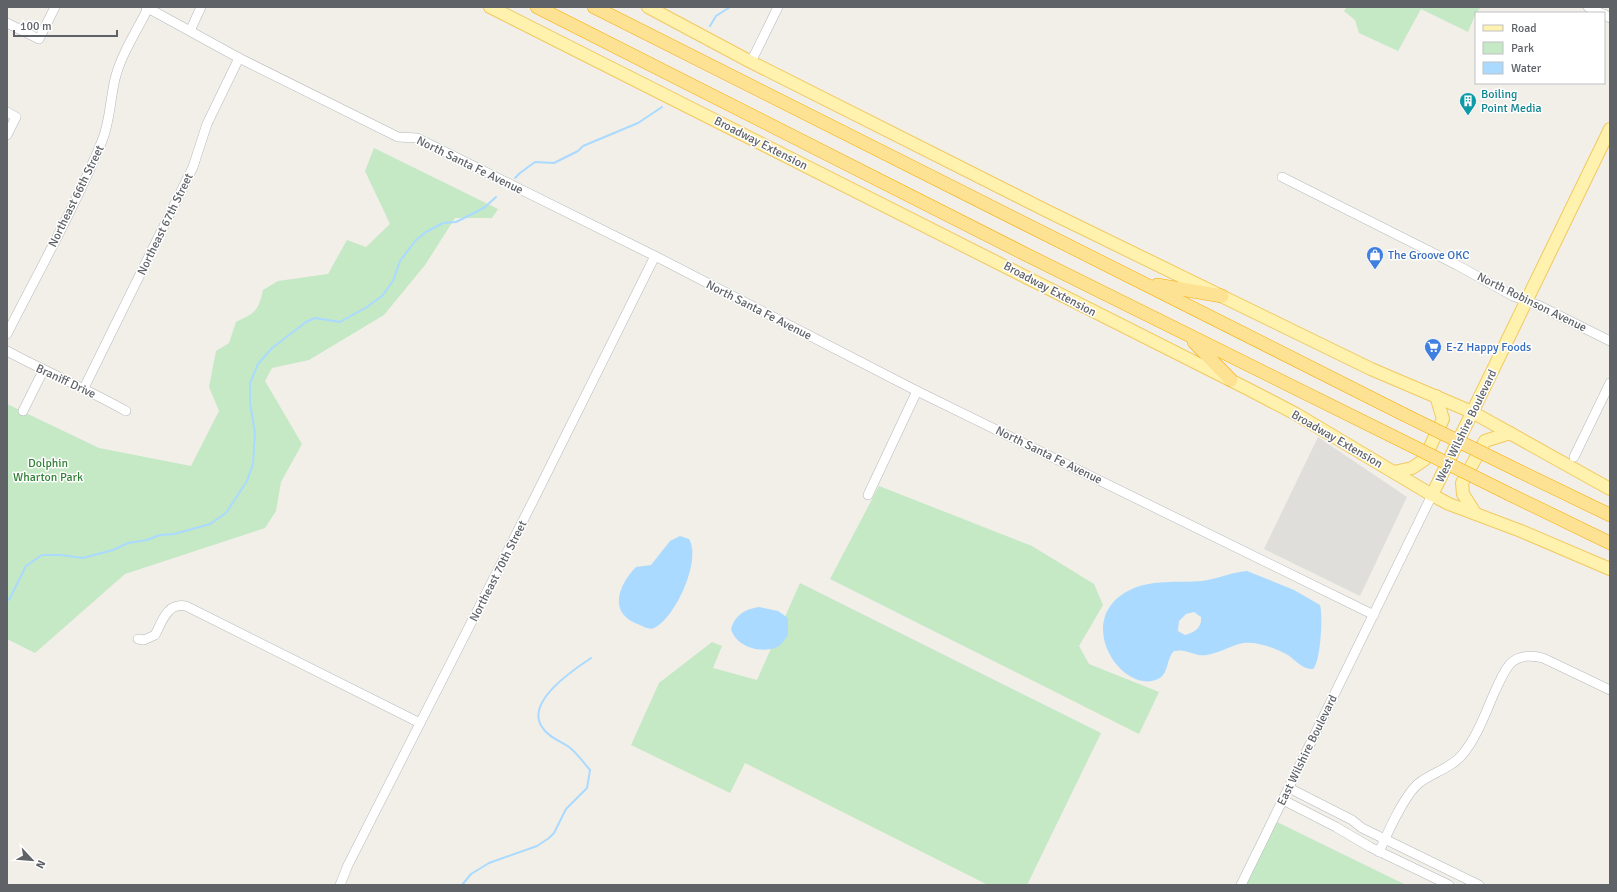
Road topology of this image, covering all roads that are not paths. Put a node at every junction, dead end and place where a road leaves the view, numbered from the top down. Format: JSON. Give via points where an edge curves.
{"nodes":[{"id":1,"x":55,"y":7,"type":"edge"},
{"id":2,"x":201,"y":7,"type":"edge"},
{"id":3,"x":490,"y":7,"type":"edge"},
{"id":4,"x":537,"y":7,"type":"edge"},
{"id":5,"x":594,"y":7,"type":"edge"},
{"id":6,"x":605,"y":7,"type":"edge"},
{"id":7,"x":648,"y":7,"type":"edge"},
{"id":8,"x":778,"y":7,"type":"edge"},
{"id":9,"x":1588,"y":7,"type":"edge"},
{"id":10,"x":147,"y":8,"type":"edge"},
{"id":11,"x":1599,"y":12,"type":"edge"},
{"id":12,"x":619,"y":19,"type":"junction"},
{"id":13,"x":7,"y":23,"type":"edge"},
{"id":14,"x":190,"y":31,"type":"junction"},
{"id":15,"x":239,"y":58,"type":"junction"},
{"id":16,"x":751,"y":62,"type":"junction"},
{"id":17,"x":7,"y":112,"type":"edge"},
{"id":18,"x":1610,"y":129,"type":"edge"},
{"id":19,"x":7,"y":135,"type":"edge"},
{"id":20,"x":1607,"y":144,"type":"edge"},
{"id":21,"x":1282,"y":177,"type":"dead end"},
{"id":22,"x":655,"y":256,"type":"junction"},
{"id":23,"x":1143,"y":282,"type":"junction"},
{"id":24,"x":1222,"y":296,"type":"junction"},
{"id":25,"x":1527,"y":301,"type":"junction"},
{"id":26,"x":1184,"y":333,"type":"junction"},
{"id":27,"x":7,"y":334,"type":"edge"},
{"id":28,"x":1610,"y":341,"type":"edge"},
{"id":29,"x":7,"y":352,"type":"edge"},
{"id":30,"x":43,"y":371,"type":"junction"},
{"id":31,"x":1231,"y":380,"type":"junction"},
{"id":32,"x":1610,"y":383,"type":"edge"},
{"id":33,"x":84,"y":388,"type":"junction"},
{"id":34,"x":917,"y":390,"type":"junction"},
{"id":35,"x":1436,"y":396,"type":"junction"},
{"id":36,"x":23,"y":411,"type":"dead end"},
{"id":37,"x":126,"y":411,"type":"dead end"},
{"id":38,"x":1472,"y":412,"type":"junction"},
{"id":39,"x":1510,"y":433,"type":"junction"},
{"id":40,"x":1574,"y":457,"type":"dead end"},
{"id":41,"x":1394,"y":472,"type":"junction"},
{"id":42,"x":1610,"y":488,"type":"edge"},
{"id":43,"x":868,"y":495,"type":"dead end"},
{"id":44,"x":1432,"y":495,"type":"junction"},
{"id":45,"x":1475,"y":513,"type":"junction"},
{"id":46,"x":1610,"y":515,"type":"edge"},
{"id":47,"x":1610,"y":543,"type":"edge"},
{"id":48,"x":1610,"y":569,"type":"edge"},
{"id":49,"x":1374,"y":615,"type":"junction"},
{"id":50,"x":138,"y":639,"type":"dead end"},
{"id":51,"x":1610,"y":690,"type":"edge"},
{"id":52,"x":420,"y":724,"type":"junction"},
{"id":53,"x":1289,"y":788,"type":"junction"},
{"id":54,"x":1283,"y":800,"type":"junction"},
{"id":55,"x":1385,"y":838,"type":"junction"},
{"id":56,"x":1379,"y":852,"type":"junction"},
{"id":57,"x":340,"y":885,"type":"edge"},
{"id":58,"x":1241,"y":885,"type":"edge"},
{"id":59,"x":1449,"y":885,"type":"edge"},
{"id":60,"x":1479,"y":885,"type":"edge"}],
"edges":[{"from":1,"to":13,"type":"street","via":[[39,39]]},
{"from":2,"to":14,"type":"street"},
{"from":3,"to":31,"type":"main road","name":"Broadway Extension"},
{"from":4,"to":26,"type":"highway","name":"Broadway Extension"},
{"from":5,"to":12,"type":"highway"},
{"from":6,"to":12,"type":"highway"},
{"from":7,"to":16,"type":"main road"},
{"from":8,"to":16,"type":"street"},
{"from":9,"to":11,"type":"street"},
{"from":10,"to":14,"type":"street","name":"North Santa Fe Avenue"},
{"from":10,"to":27,"type":"street","name":"Northeast 66th Street","via":[[115,78],[103,139]]},
{"from":12,"to":23,"type":"highway"},
{"from":14,"to":15,"type":"street","name":"North Santa Fe Avenue"},
{"from":15,"to":22,"type":"street","name":"North Santa Fe Avenue","via":[[398,137],[417,138]]},
{"from":15,"to":33,"type":"street","name":"Northeast 67th Street","via":[[207,124],[193,167]]},
{"from":16,"to":24,"type":"main road"},
{"from":17,"to":19,"type":"street","via":[[16,117]]},
{"from":18,"to":20,"type":"main road","name":"West Wilshire Boulevard"},
{"from":20,"to":25,"type":"main road","name":"West Wilshire Boulevard"},
{"from":21,"to":25,"type":"street","name":"North Robinson Avenue"},
{"from":22,"to":34,"type":"street","name":"North Santa Fe Avenue"},
{"from":22,"to":52,"type":"street","name":"Northeast 70th Street"},
{"from":23,"to":24,"type":"highway"},
{"from":23,"to":46,"type":"highway","bridge":true,"via":[[1403,414]]},
{"from":24,"to":35,"type":"main road","via":[[1371,369]]},
{"from":25,"to":28,"type":"street","name":"North Robinson Avenue"},
{"from":25,"to":38,"type":"main road","name":"West Wilshire Boulevard"},
{"from":26,"to":31,"type":"highway"},
{"from":26,"to":47,"type":"highway","name":"Broadway Extension","bridge":true},
{"from":29,"to":30,"type":"street","name":"Braniff Drive"},
{"from":30,"to":33,"type":"street","name":"Braniff Drive"},
{"from":30,"to":36,"type":"street"},
{"from":31,"to":41,"type":"main road","name":"Broadway Extension","via":[[1296,414]]},
{"from":32,"to":40,"type":"street"},
{"from":33,"to":37,"type":"street","name":"Braniff Drive"},
{"from":34,"to":43,"type":"street"},
{"from":34,"to":49,"type":"street","name":"North Santa Fe Avenue"},
{"from":35,"to":38,"type":"main road"},
{"from":35,"to":41,"type":"main road","via":[[1443,419],[1424,460],[1412,468]]},
{"from":38,"to":39,"type":"main road"},
{"from":38,"to":44,"type":"main road","name":"West Wilshire Boulevard"},
{"from":39,"to":42,"type":"main road"},
{"from":39,"to":45,"type":"main road","via":[[1485,440],[1462,483],[1463,494]]},
{"from":41,"to":44,"type":"main road","name":"Broadway Extension"},
{"from":44,"to":45,"type":"main road","name":"Broadway Extension"},
{"from":44,"to":49,"type":"street","name":"West Wilshire Boulevard"},
{"from":45,"to":48,"type":"main road","name":"Broadway Extension"},
{"from":49,"to":53,"type":"street","name":"East Wilshire Boulevard"},
{"from":50,"to":52,"type":"street","via":[[144,640],[155,636],[167,612],[173,606],[186,606]]},
{"from":51,"to":55,"type":"street","via":[[1543,658],[1523,657],[1511,662],[1462,755],[1418,784],[1408,796]]},
{"from":52,"to":57,"type":"street","name":"Northeast 70th Street"},
{"from":53,"to":54,"type":"street","name":"East Wilshire Boulevard"},
{"from":53,"to":55,"type":"street"},
{"from":54,"to":56,"type":"street"},
{"from":54,"to":58,"type":"street","name":"East Wilshire Boulevard"},
{"from":55,"to":56,"type":"street"},
{"from":55,"to":60,"type":"street"},
{"from":56,"to":59,"type":"street"}]}
